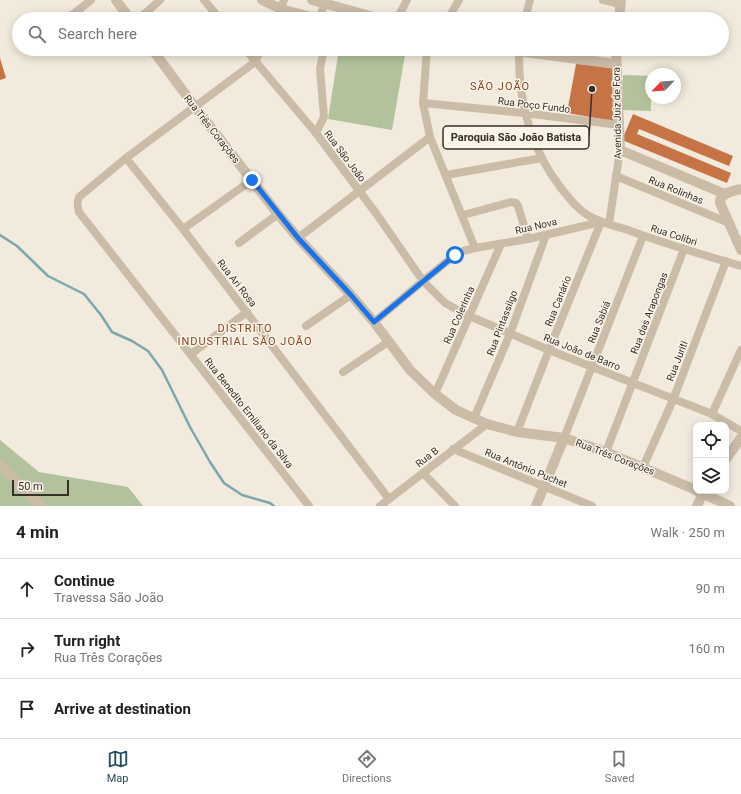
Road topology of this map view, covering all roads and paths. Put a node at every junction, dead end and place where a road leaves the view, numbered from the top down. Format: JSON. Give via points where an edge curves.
{"nodes":[{"id":1,"x":91,"y":0,"type":"edge"},
{"id":2,"x":116,"y":0,"type":"edge"},
{"id":3,"x":160,"y":0,"type":"edge"},
{"id":4,"x":204,"y":0,"type":"edge"},
{"id":5,"x":262,"y":0,"type":"edge"},
{"id":6,"x":312,"y":0,"type":"edge"},
{"id":7,"x":407,"y":0,"type":"edge"},
{"id":8,"x":459,"y":0,"type":"edge"},
{"id":9,"x":530,"y":0,"type":"edge"},
{"id":10,"x":603,"y":0,"type":"edge"},
{"id":11,"x":325,"y":2,"type":"edge"},
{"id":12,"x":620,"y":2,"type":"edge"},
{"id":13,"x":282,"y":4,"type":"edge"},
{"id":14,"x":76,"y":12,"type":"edge"},
{"id":15,"x":125,"y":12,"type":"edge"},
{"id":16,"x":147,"y":12,"type":"edge"},
{"id":17,"x":214,"y":12,"type":"edge"},
{"id":18,"x":302,"y":12,"type":"edge"},
{"id":19,"x":321,"y":12,"type":"edge"},
{"id":20,"x":358,"y":12,"type":"edge"},
{"id":21,"x":401,"y":12,"type":"edge"},
{"id":22,"x":452,"y":12,"type":"edge"},
{"id":23,"x":527,"y":12,"type":"edge"},
{"id":24,"x":619,"y":12,"type":"edge"},
{"id":25,"x":157,"y":56,"type":"edge"},
{"id":26,"x":250,"y":56,"type":"edge"},
{"id":27,"x":258,"y":56,"type":"edge"},
{"id":28,"x":323,"y":56,"type":"edge"},
{"id":29,"x":426,"y":56,"type":"edge"},
{"id":30,"x":519,"y":56,"type":"edge"},
{"id":31,"x":561,"y":56,"type":"edge"},
{"id":32,"x":616,"y":56,"type":"edge"},
{"id":33,"x":255,"y":62,"type":"junction"},
{"id":34,"x":616,"y":64,"type":"junction"},
{"id":35,"x":423,"y":103,"type":"junction"},
{"id":36,"x":194,"y":107,"type":"junction"},
{"id":37,"x":524,"y":113,"type":"junction"},
{"id":38,"x":619,"y":125,"type":"junction"},
{"id":39,"x":316,"y":133,"type":"junction"},
{"id":40,"x":430,"y":137,"type":"junction"},
{"id":41,"x":620,"y":150,"type":"junction"},
{"id":42,"x":126,"y":158,"type":"junction"},
{"id":43,"x":542,"y":158,"type":"junction"},
{"id":44,"x":446,"y":175,"type":"junction"},
{"id":45,"x":616,"y":176,"type":"junction"},
{"id":46,"x":252,"y":180,"type":"junction"},
{"id":47,"x":741,"y":188,"type":"edge"},
{"id":48,"x":360,"y":192,"type":"junction"},
{"id":49,"x":725,"y":194,"type":"junction"},
{"id":50,"x":278,"y":214,"type":"junction"},
{"id":51,"x":463,"y":216,"type":"junction"},
{"id":52,"x":605,"y":223,"type":"junction"},
{"id":53,"x":728,"y":223,"type":"junction"},
{"id":54,"x":183,"y":229,"type":"junction"},
{"id":55,"x":546,"y":235,"type":"junction"},
{"id":56,"x":644,"y":236,"type":"junction"},
{"id":57,"x":298,"y":238,"type":"junction"},
{"id":58,"x":528,"y":239,"type":"junction"},
{"id":59,"x":239,"y":243,"type":"dead end"},
{"id":60,"x":500,"y":244,"type":"junction"},
{"id":61,"x":475,"y":248,"type":"junction"},
{"id":62,"x":684,"y":249,"type":"junction"},
{"id":63,"x":741,"y":250,"type":"edge"},
{"id":64,"x":726,"y":261,"type":"junction"},
{"id":65,"x":741,"y":266,"type":"edge"},
{"id":66,"x":424,"y":280,"type":"junction"},
{"id":67,"x":351,"y":295,"type":"junction"},
{"id":68,"x":247,"y":312,"type":"junction"},
{"id":69,"x":469,"y":316,"type":"junction"},
{"id":70,"x":374,"y":322,"type":"junction"},
{"id":71,"x":306,"y":326,"type":"dead end"},
{"id":72,"x":510,"y":334,"type":"junction"},
{"id":73,"x":388,"y":342,"type":"junction"},
{"id":74,"x":549,"y":350,"type":"junction"},
{"id":75,"x":741,"y":350,"type":"edge"},
{"id":76,"x":191,"y":354,"type":"junction"},
{"id":77,"x":591,"y":368,"type":"junction"},
{"id":78,"x":343,"y":372,"type":"dead end"},
{"id":79,"x":633,"y":383,"type":"junction"},
{"id":80,"x":435,"y":394,"type":"junction"},
{"id":81,"x":673,"y":400,"type":"junction"},
{"id":82,"x":712,"y":414,"type":"junction"},
{"id":83,"x":474,"y":418,"type":"junction"},
{"id":84,"x":486,"y":424,"type":"junction"},
{"id":85,"x":741,"y":431,"type":"edge"},
{"id":86,"x":517,"y":432,"type":"junction"},
{"id":87,"x":564,"y":438,"type":"junction"},
{"id":88,"x":741,"y":438,"type":"edge"},
{"id":89,"x":453,"y":449,"type":"junction"},
{"id":90,"x":606,"y":452,"type":"junction"},
{"id":91,"x":727,"y":458,"type":"edge"},
{"id":92,"x":0,"y":464,"type":"edge"},
{"id":93,"x":643,"y":467,"type":"junction"},
{"id":94,"x":423,"y":473,"type":"junction"},
{"id":95,"x":544,"y":486,"type":"junction"},
{"id":96,"x":693,"y":488,"type":"edge"},
{"id":97,"x":699,"y":494,"type":"edge"},
{"id":98,"x":706,"y":494,"type":"edge"},
{"id":99,"x":389,"y":499,"type":"junction"},
{"id":100,"x":455,"y":505,"type":"edge"},
{"id":101,"x":42,"y":506,"type":"edge"},
{"id":102,"x":309,"y":506,"type":"edge"},
{"id":103,"x":380,"y":506,"type":"edge"},
{"id":104,"x":536,"y":506,"type":"edge"},
{"id":105,"x":592,"y":506,"type":"edge"},
{"id":106,"x":697,"y":506,"type":"edge"},
{"id":107,"x":730,"y":506,"type":"edge"}],
"edges":[{"from":1,"to":14,"type":"street"},
{"from":2,"to":15,"type":"street"},
{"from":3,"to":16,"type":"street"},
{"from":4,"to":17,"type":"street"},
{"from":5,"to":13,"type":"street"},
{"from":6,"to":11,"type":"street"},
{"from":7,"to":21,"type":"street"},
{"from":8,"to":22,"type":"street"},
{"from":9,"to":23,"type":"street"},
{"from":10,"to":12,"type":"street"},
{"from":11,"to":19,"type":"street"},
{"from":11,"to":20,"type":"street"},
{"from":12,"to":24,"type":"street"},
{"from":13,"to":18,"type":"street"},
{"from":25,"to":36,"type":"street","name":"Rua Três Corações"},
{"from":26,"to":33,"type":"street","name":"Rua São João"},
{"from":27,"to":33,"type":"street"},
{"from":28,"to":39,"type":"street","via":[[320,69],[324,118]]},
{"from":29,"to":35,"type":"street"},
{"from":30,"to":37,"type":"street","name":"Rua Colibri"},
{"from":31,"to":34,"type":"street"},
{"from":32,"to":34,"type":"street","name":"Avenida Juiz de Fora"},
{"from":33,"to":36,"type":"street"},
{"from":33,"to":39,"type":"street","name":"Rua São João"},
{"from":34,"to":38,"type":"street","name":"Avenida Juiz de Fora"},
{"from":35,"to":37,"type":"street","name":"Rua Poço Fundo"},
{"from":35,"to":40,"type":"street"},
{"from":36,"to":42,"type":"street"},
{"from":36,"to":46,"type":"street","name":"Rua Três Corações"},
{"from":37,"to":38,"type":"street","name":"Rua Poço Fundo"},
{"from":37,"to":43,"type":"street","name":"Rua Colibri"},
{"from":38,"to":41,"type":"street","name":"Avenida Juiz de Fora"},
{"from":39,"to":48,"type":"street","name":"Rua São João"},
{"from":40,"to":44,"type":"street"},
{"from":40,"to":48,"type":"street"},
{"from":41,"to":45,"type":"street","name":"Avenida Juiz de Fora"},
{"from":41,"to":49,"type":"street"},
{"from":42,"to":54,"type":"street","name":"Rua Ari Rosa"},
{"from":42,"to":76,"type":"street","name":"Rua Benedito Emiliano da Silva","via":[[79,197],[79,212]]},
{"from":43,"to":44,"type":"street"},
{"from":43,"to":52,"type":"street","name":"Rua Colibri","via":[[571,200],[588,215]]},
{"from":44,"to":51,"type":"street"},
{"from":45,"to":52,"type":"street","name":"Avenida Juiz de Fora"},
{"from":45,"to":53,"type":"street","name":"Rua Rolinhas"},
{"from":46,"to":50,"type":"street","name":"Rua Três Corações"},
{"from":46,"to":54,"type":"street"},
{"from":47,"to":49,"type":"street"},
{"from":48,"to":57,"type":"street"},
{"from":48,"to":66,"type":"street","name":"Rua São João"},
{"from":49,"to":53,"type":"street","via":[[721,197],[720,203]]},
{"from":50,"to":57,"type":"street","name":"Rua Três Corações"},
{"from":50,"to":59,"type":"street"},
{"from":51,"to":58,"type":"street","via":[[514,202],[518,206]]},
{"from":51,"to":61,"type":"street"},
{"from":52,"to":55,"type":"street","name":"Rua Nova"},
{"from":52,"to":56,"type":"street","name":"Rua Colibri"},
{"from":52,"to":74,"type":"street","name":"Rua Canário"},
{"from":53,"to":63,"type":"street"},
{"from":54,"to":68,"type":"street","name":"Rua Ari Rosa"},
{"from":55,"to":58,"type":"street","name":"Rua Nova"},
{"from":55,"to":72,"type":"street","name":"Rua Pintassilgo"},
{"from":56,"to":62,"type":"street","name":"Rua Colibri"},
{"from":56,"to":77,"type":"street","name":"Rua Sabiá"},
{"from":57,"to":67,"type":"street","name":"Rua Três Corações"},
{"from":58,"to":60,"type":"street","name":"Rua Nova"},
{"from":60,"to":61,"type":"street","name":"Rua Nova"},
{"from":60,"to":69,"type":"street","name":"Rua Colerinha"},
{"from":61,"to":66,"type":"street","name":"Rua Nova","via":[[455,255]]},
{"from":62,"to":64,"type":"street","name":"Rua Colibri"},
{"from":62,"to":79,"type":"street","name":"Rua das Arapongas"},
{"from":64,"to":65,"type":"street","name":"Rua Colibri"},
{"from":64,"to":81,"type":"street","name":"Rua Juriti"},
{"from":66,"to":69,"type":"street","name":"Rua João de Barro","via":[[445,303]]},
{"from":66,"to":70,"type":"street","name":"Rua Nova"},
{"from":67,"to":70,"type":"street","name":"Rua Três Corações"},
{"from":67,"to":71,"type":"street"},
{"from":68,"to":76,"type":"street"},
{"from":68,"to":99,"type":"street","name":"Rua Ari Rosa"},
{"from":69,"to":72,"type":"street","name":"Rua João de Barro"},
{"from":69,"to":80,"type":"street","name":"Rua Colerinha"},
{"from":70,"to":73,"type":"street","name":"Rua Três Corações"},
{"from":72,"to":74,"type":"street","name":"Rua João de Barro"},
{"from":72,"to":83,"type":"street","name":"Rua Pintassilgo"},
{"from":73,"to":78,"type":"street"},
{"from":73,"to":80,"type":"street","name":"Rua Três Corações","via":[[410,370]]},
{"from":74,"to":77,"type":"street","name":"Rua João de Barro"},
{"from":74,"to":86,"type":"street","name":"Rua Canário"},
{"from":75,"to":82,"type":"street"},
{"from":76,"to":102,"type":"street","name":"Rua Benedito Emiliano da Silva"},
{"from":77,"to":79,"type":"street","name":"Rua João de Barro"},
{"from":77,"to":87,"type":"street","name":"Rua Sabiá"},
{"from":79,"to":81,"type":"street","name":"Rua João de Barro"},
{"from":79,"to":90,"type":"street","name":"Rua das Arapongas"},
{"from":80,"to":83,"type":"street","name":"Rua Três Corações","via":[[456,410]]},
{"from":81,"to":82,"type":"street","name":"Rua João de Barro"},
{"from":81,"to":93,"type":"street","name":"Rua Juriti"},
{"from":82,"to":85,"type":"street","name":"Rua João de Barro"},
{"from":83,"to":84,"type":"street","name":"Rua Três Corações"},
{"from":84,"to":86,"type":"street","name":"Rua Três Corações"},
{"from":84,"to":89,"type":"street","name":"Rua B"},
{"from":86,"to":87,"type":"street","name":"Rua Três Corações"},
{"from":87,"to":90,"type":"street","name":"Rua Três Corações"},
{"from":87,"to":95,"type":"street"},
{"from":88,"to":91,"type":"street"},
{"from":89,"to":94,"type":"street","name":"Rua B"},
{"from":89,"to":95,"type":"street","name":"Rua Antônio Puchet"},
{"from":90,"to":93,"type":"street","name":"Rua Três Corações"},
{"from":92,"to":101,"type":"street"},
{"from":93,"to":96,"type":"street","name":"Rua Três Corações"},
{"from":94,"to":99,"type":"street","name":"Rua B"},
{"from":94,"to":100,"type":"street"},
{"from":95,"to":104,"type":"street"},
{"from":95,"to":105,"type":"street","name":"Rua Antônio Puchet"},
{"from":97,"to":106,"type":"street"},
{"from":98,"to":107,"type":"street","name":"Rua Três Corações"},
{"from":99,"to":103,"type":"street","name":"Rua B"}]}
